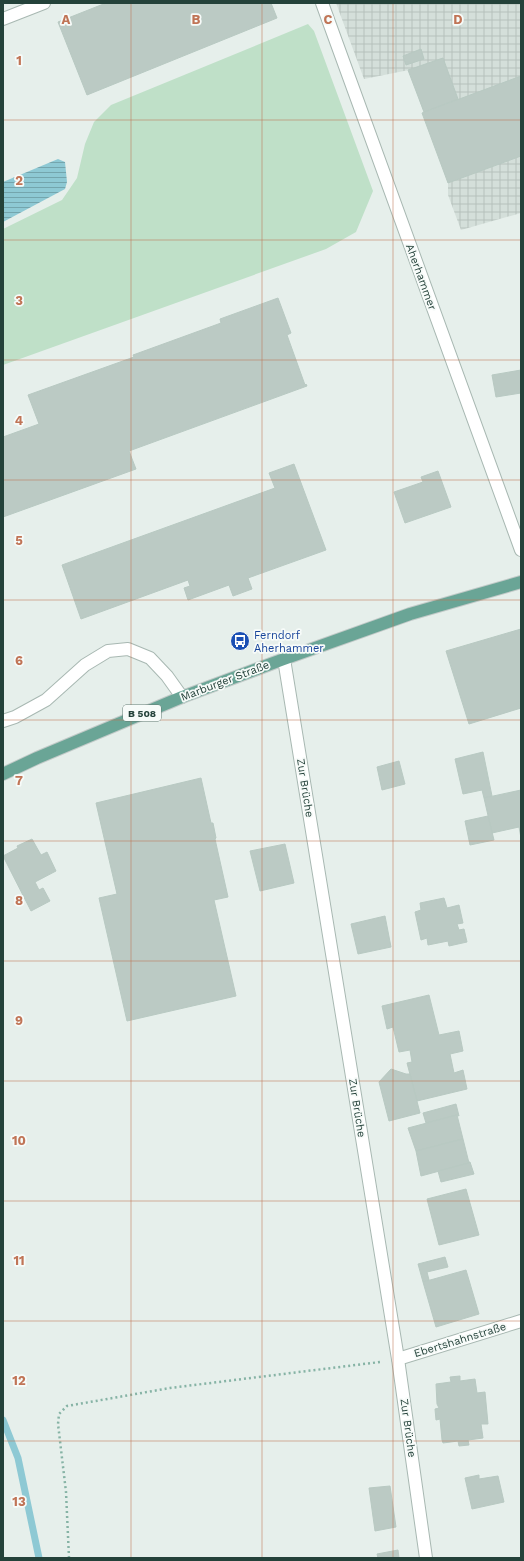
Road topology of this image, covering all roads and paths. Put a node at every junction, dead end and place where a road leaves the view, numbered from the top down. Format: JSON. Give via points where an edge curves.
{"nodes":[{"id":1,"x":44,"y":3,"type":"edge"},
{"id":2,"x":322,"y":3,"type":"edge"},
{"id":3,"x":3,"y":19,"type":"edge"},
{"id":4,"x":521,"y":550,"type":"edge"},
{"id":5,"x":521,"y":582,"type":"edge"},
{"id":6,"x":284,"y":659,"type":"junction"},
{"id":7,"x":182,"y":697,"type":"junction"},
{"id":8,"x":3,"y":721,"type":"edge"},
{"id":9,"x":3,"y":774,"type":"edge"},
{"id":10,"x":521,"y":1321,"type":"edge"},
{"id":11,"x":398,"y":1359,"type":"junction"},
{"id":12,"x":69,"y":1558,"type":"edge"},
{"id":13,"x":426,"y":1558,"type":"edge"}],
"edges":[{"from":1,"to":3,"type":"street"},
{"from":2,"to":4,"type":"street","name":"Aherhammer"},
{"from":5,"to":6,"type":"main road","name":"Marburger Straße","number":"B 508","via":[[410,614]]},
{"from":6,"to":7,"type":"main road","name":"Marburger Straße","number":"B 508"},
{"from":6,"to":11,"type":"street","name":"Zur Brüche"},
{"from":7,"to":8,"type":"street","via":[[150,658],[128,649],[108,651],[85,665],[46,700]]},
{"from":7,"to":9,"type":"main road","name":"Marburger Straße","number":"B 508"},
{"from":10,"to":11,"type":"street","name":"Ebertshahnstraße"},
{"from":11,"to":12,"type":"path","via":[[170,1388],[67,1406],[59,1414],[58,1424],[66,1492]]},
{"from":11,"to":13,"type":"street","name":"Zur Brüche"}]}
